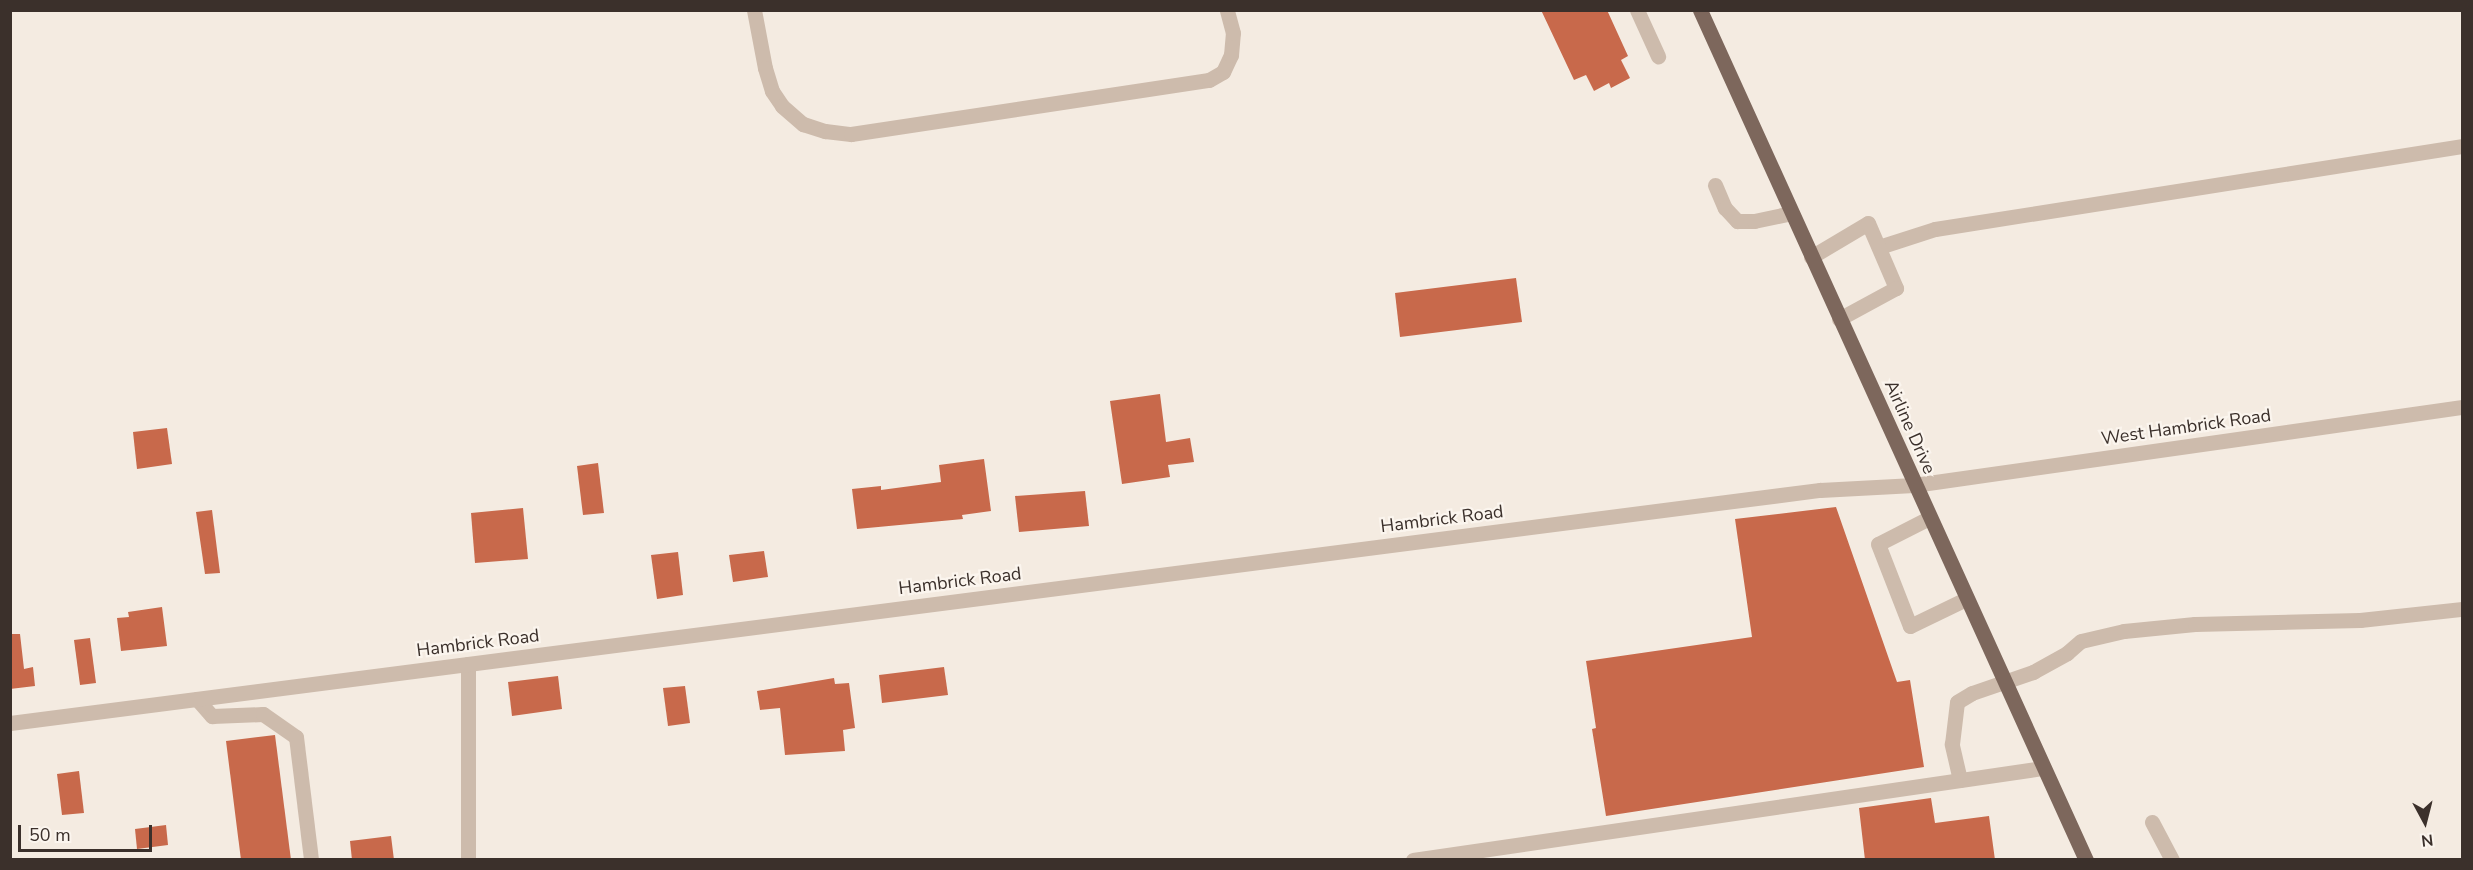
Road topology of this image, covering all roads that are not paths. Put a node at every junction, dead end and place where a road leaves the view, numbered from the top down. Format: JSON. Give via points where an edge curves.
{"nodes":[{"id":1,"x":754,"y":10,"type":"edge"},
{"id":2,"x":1227,"y":10,"type":"edge"},
{"id":3,"x":1637,"y":10,"type":"edge"},
{"id":4,"x":1700,"y":10,"type":"edge"},
{"id":5,"x":1658,"y":56,"type":"dead end"},
{"id":6,"x":2463,"y":146,"type":"edge"},
{"id":7,"x":1715,"y":185,"type":"dead end"},
{"id":8,"x":1791,"y":213,"type":"junction"},
{"id":9,"x":1879,"y":247,"type":"junction"},
{"id":10,"x":1811,"y":257,"type":"junction"},
{"id":11,"x":1839,"y":319,"type":"junction"},
{"id":12,"x":2463,"y":407,"type":"edge"},
{"id":13,"x":1914,"y":485,"type":"junction"},
{"id":14,"x":1929,"y":518,"type":"junction"},
{"id":15,"x":1966,"y":599,"type":"junction"},
{"id":16,"x":2463,"y":609,"type":"edge"},
{"id":17,"x":468,"y":664,"type":"junction"},
{"id":18,"x":2005,"y":683,"type":"junction"},
{"id":19,"x":197,"y":699,"type":"junction"},
{"id":20,"x":10,"y":723,"type":"edge"},
{"id":21,"x":2043,"y":768,"type":"junction"},
{"id":22,"x":1960,"y":780,"type":"junction"},
{"id":23,"x":2152,"y":822,"type":"dead end"},
{"id":24,"x":311,"y":860,"type":"edge"},
{"id":25,"x":468,"y":860,"type":"edge"},
{"id":26,"x":1413,"y":860,"type":"edge"},
{"id":27,"x":2086,"y":860,"type":"edge"},
{"id":28,"x":2172,"y":860,"type":"edge"}],
"edges":[{"from":1,"to":2,"type":"street","via":[[765,68],[772,91],[782,106],[802,124],[851,134],[1209,80],[1223,72],[1231,55],[1233,33]]},
{"from":3,"to":5,"type":"street"},
{"from":4,"to":8,"type":"main road","name":"Airline Drive"},
{"from":6,"to":9,"type":"street","via":[[1935,229]]},
{"from":7,"to":8,"type":"street","via":[[1725,208],[1737,221]]},
{"from":8,"to":10,"type":"main road","name":"Airline Drive"},
{"from":9,"to":10,"type":"street","via":[[1868,223]]},
{"from":9,"to":11,"type":"street","via":[[1896,288]]},
{"from":10,"to":11,"type":"main road","name":"Airline Drive"},
{"from":11,"to":13,"type":"main road","name":"Airline Drive"},
{"from":12,"to":13,"type":"street","name":"West Hambrick Road"},
{"from":13,"to":14,"type":"main road","name":"Airline Drive"},
{"from":13,"to":17,"type":"street","name":"Hambrick Road","via":[[1820,490]]},
{"from":14,"to":15,"type":"main road","name":"Airline Drive"},
{"from":14,"to":15,"type":"street","via":[[1878,544],[1910,626]]},
{"from":15,"to":18,"type":"main road","name":"Airline Drive"},
{"from":16,"to":18,"type":"street","via":[[2360,620],[2195,624],[2124,631],[2081,641],[2033,672]]},
{"from":17,"to":19,"type":"street","name":"Hambrick Road"},
{"from":17,"to":25,"type":"street"},
{"from":18,"to":21,"type":"main road","name":"Airline Drive"},
{"from":18,"to":22,"type":"street","via":[[1972,693],[1958,702],[1952,744]]},
{"from":19,"to":20,"type":"street","name":"Hambrick Road"},
{"from":19,"to":24,"type":"street","via":[[212,716],[263,714],[296,737]]},
{"from":21,"to":22,"type":"street"},
{"from":21,"to":27,"type":"main road","name":"Airline Drive"},
{"from":22,"to":26,"type":"street"},
{"from":23,"to":28,"type":"street"}]}
